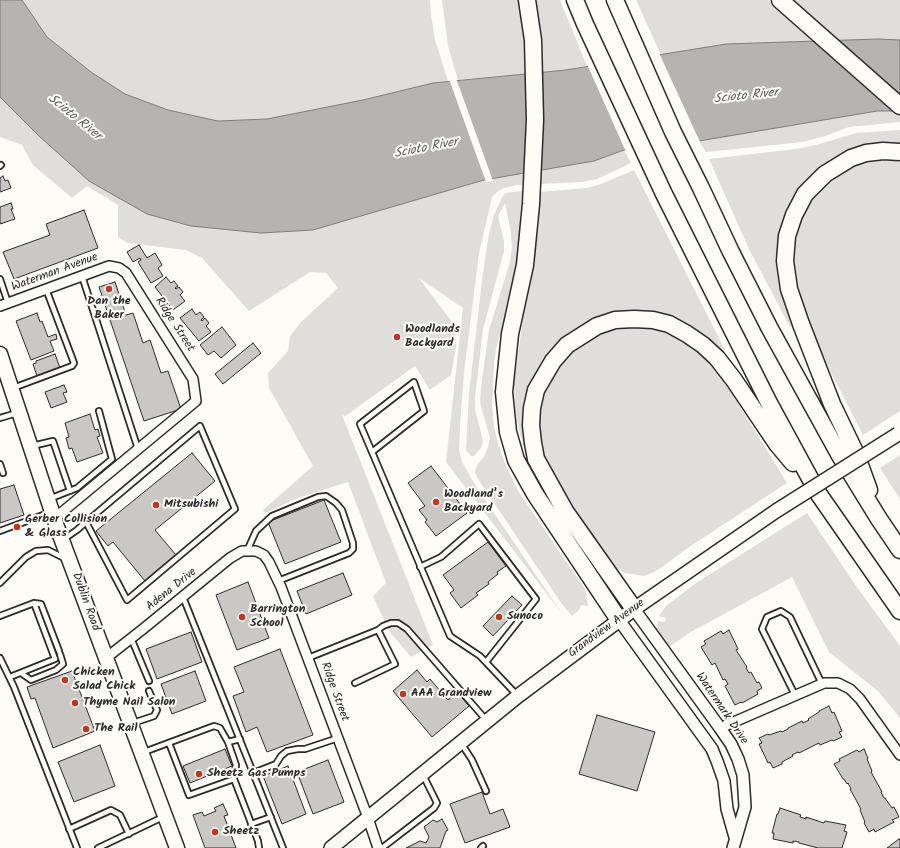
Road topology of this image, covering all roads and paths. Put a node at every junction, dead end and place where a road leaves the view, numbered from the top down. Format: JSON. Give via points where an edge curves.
{"nodes":[{"id":1,"x":527,"y":0,"type":"edge"},
{"id":2,"x":575,"y":0,"type":"edge"},
{"id":3,"x":615,"y":0,"type":"edge"},
{"id":4,"x":780,"y":0,"type":"edge"},
{"id":5,"x":900,"y":106,"type":"edge"},
{"id":6,"x":900,"y":152,"type":"edge"},
{"id":7,"x":119,"y":268,"type":"joint"},
{"id":8,"x":82,"y":276,"type":"junction"},
{"id":9,"x":0,"y":279,"type":"edge"},
{"id":10,"x":46,"y":289,"type":"junction"},
{"id":11,"x":4,"y":304,"type":"edge"},
{"id":12,"x":1,"y":359,"type":"edge"},
{"id":13,"x":11,"y":389,"type":"junction"},
{"id":14,"x":98,"y":411,"type":"dead end"},
{"id":15,"x":19,"y":412,"type":"junction"},
{"id":16,"x":0,"y":418,"type":"edge"},
{"id":17,"x":899,"y":434,"type":"edge"},
{"id":18,"x":31,"y":446,"type":"junction"},
{"id":19,"x":138,"y":450,"type":"junction"},
{"id":20,"x":372,"y":452,"type":"junction"},
{"id":21,"x":115,"y":463,"type":"junction"},
{"id":22,"x":0,"y":464,"type":"edge"},
{"id":23,"x":3,"y":473,"type":"dead end"},
{"id":24,"x":70,"y":491,"type":"junction"},
{"id":25,"x":818,"y":493,"type":"junction"},
{"id":26,"x":52,"y":510,"type":"junction"},
{"id":27,"x":879,"y":519,"type":"junction"},
{"id":28,"x":86,"y":522,"type":"junction"},
{"id":29,"x":0,"y":531,"type":"edge"},
{"id":30,"x":62,"y":540,"type":"junction"},
{"id":31,"x":900,"y":550,"type":"edge"},
{"id":32,"x":252,"y":551,"type":"junction"},
{"id":33,"x":71,"y":562,"type":"junction"},
{"id":34,"x":420,"y":566,"type":"junction"},
{"id":35,"x":278,"y":581,"type":"junction"},
{"id":36,"x":0,"y":583,"type":"edge"},
{"id":37,"x":183,"y":597,"type":"junction"},
{"id":38,"x":34,"y":603,"type":"junction"},
{"id":39,"x":634,"y":609,"type":"junction"},
{"id":40,"x":900,"y":611,"type":"edge"},
{"id":41,"x":0,"y":616,"type":"edge"},
{"id":42,"x":619,"y":620,"type":"junction"},
{"id":43,"x":378,"y":630,"type":"junction"},
{"id":44,"x":131,"y":638,"type":"junction"},
{"id":45,"x":0,"y":658,"type":"edge"},
{"id":46,"x":106,"y":658,"type":"junction"},
{"id":47,"x":308,"y":658,"type":"junction"},
{"id":48,"x":486,"y":662,"type":"junction"},
{"id":49,"x":20,"y":673,"type":"junction"},
{"id":50,"x":10,"y":677,"type":"junction"},
{"id":51,"x":149,"y":681,"type":"dead end"},
{"id":52,"x":355,"y":683,"type":"dead end"},
{"id":53,"x":822,"y":684,"type":"junction"},
{"id":54,"x":149,"y":691,"type":"dead end"},
{"id":55,"x":518,"y":696,"type":"junction"},
{"id":56,"x":795,"y":696,"type":"junction"},
{"id":57,"x":487,"y":721,"type":"junction"},
{"id":58,"x":131,"y":724,"type":"junction"},
{"id":59,"x":720,"y":728,"type":"junction"},
{"id":60,"x":240,"y":738,"type":"junction"},
{"id":61,"x":338,"y":738,"type":"junction"},
{"id":62,"x":228,"y":742,"type":"junction"},
{"id":63,"x":460,"y":742,"type":"junction"},
{"id":64,"x":169,"y":743,"type":"junction"},
{"id":65,"x":142,"y":753,"type":"junction"},
{"id":66,"x":900,"y":755,"type":"edge"},
{"id":67,"x":253,"y":773,"type":"junction"},
{"id":68,"x":422,"y":774,"type":"junction"},
{"id":69,"x":234,"y":779,"type":"junction"},
{"id":70,"x":486,"y":792,"type":"dead end"},
{"id":71,"x":166,"y":816,"type":"junction"},
{"id":72,"x":271,"y":817,"type":"junction"},
{"id":73,"x":368,"y":818,"type":"junction"},
{"id":74,"x":251,"y":824,"type":"junction"},
{"id":75,"x":69,"y":829,"type":"junction"},
{"id":76,"x":129,"y":834,"type":"junction"},
{"id":77,"x":734,"y":843,"type":"edge"},
{"id":78,"x":175,"y":846,"type":"edge"},
{"id":79,"x":77,"y":848,"type":"edge"},
{"id":80,"x":98,"y":848,"type":"edge"},
{"id":81,"x":258,"y":848,"type":"edge"},
{"id":82,"x":283,"y":848,"type":"edge"},
{"id":83,"x":331,"y":848,"type":"edge"},
{"id":84,"x":378,"y":848,"type":"edge"},
{"id":85,"x":382,"y":848,"type":"edge"}],
"edges":[{"from":1,"to":42,"type":"highway","via":[[533,40],[535,120],[525,265],[510,334],[504,392],[508,432],[516,460],[535,494]]},
{"from":2,"to":25,"type":"highway","via":[[664,194],[741,349]]},
{"from":3,"to":27,"type":"highway","via":[[673,132],[769,327],[839,454]]},
{"from":4,"to":5,"type":"highway"},
{"from":6,"to":27,"type":"highway","via":[[866,153],[851,158],[814,184],[805,194],[794,215],[787,236],[785,261],[790,289],[806,340],[856,454]]},
{"from":7,"to":8,"type":"street","name":"Waterman Avenue","via":[[109,266]]},
{"from":7,"to":19,"type":"street","name":"Ridge Street","via":[[126,273],[194,379],[196,401]]},
{"from":8,"to":10,"type":"street","name":"Waterman Avenue"},
{"from":8,"to":19,"type":"lane"},
{"from":9,"to":11,"type":"lane"},
{"from":10,"to":11,"type":"street","name":"Waterman Avenue"},
{"from":10,"to":13,"type":"lane","via":[[74,363],[72,366]]},
{"from":12,"to":13,"type":"main road","name":"Dublin Road"},
{"from":13,"to":15,"type":"main road","name":"Dublin Road"},
{"from":14,"to":21,"type":"lane"},
{"from":15,"to":16,"type":"lane"},
{"from":15,"to":18,"type":"main road","name":"Dublin Road"},
{"from":17,"to":39,"type":"main road","name":"Grandview Avenue","bridge":true,"via":[[776,511]]},
{"from":18,"to":24,"type":"lane","via":[[53,441]]},
{"from":18,"to":26,"type":"main road","name":"Dublin Road"},
{"from":19,"to":21,"type":"street"},
{"from":20,"to":20,"type":"lane","via":[[360,424],[414,382],[424,411]]},
{"from":20,"to":34,"type":"lane"},
{"from":21,"to":24,"type":"lane"},
{"from":21,"to":26,"type":"street"},
{"from":22,"to":23,"type":"lane"},
{"from":24,"to":26,"type":"lane"},
{"from":25,"to":39,"type":"highway","via":[[777,444],[717,358],[687,334],[670,324],[634,319],[615,320],[582,335],[553,361],[536,390],[531,419],[536,459],[565,511]]},
{"from":25,"to":40,"type":"highway"},
{"from":26,"to":29,"type":"lane"},
{"from":26,"to":30,"type":"main road","name":"Dublin Road"},
{"from":27,"to":31,"type":"highway"},
{"from":28,"to":28,"type":"lane","via":[[200,426],[235,509],[127,600]]},
{"from":28,"to":30,"type":"lane"},
{"from":30,"to":33,"type":"main road","name":"Dublin Road"},
{"from":32,"to":35,"type":"street","name":"Ridge Street","via":[[264,555]]},
{"from":32,"to":35,"type":"lane","via":[[256,531],[272,516],[318,496],[326,496],[336,503],[342,510],[353,549],[349,553]]},
{"from":32,"to":37,"type":"street","name":"Adena Drive","via":[[242,551],[230,558]]},
{"from":33,"to":36,"type":"lane","via":[[48,550],[36,551],[26,557]]},
{"from":33,"to":46,"type":"main road","name":"Dublin Road"},
{"from":34,"to":48,"type":"lane","via":[[450,636]]},
{"from":34,"to":48,"type":"lane","via":[[441,557],[479,524],[536,599]]},
{"from":35,"to":47,"type":"street","name":"Ridge Street"},
{"from":37,"to":44,"type":"street","name":"Adena Drive"},
{"from":37,"to":60,"type":"lane"},
{"from":38,"to":41,"type":"lane"},
{"from":38,"to":49,"type":"lane","via":[[55,659]]},
{"from":38,"to":49,"type":"lane","via":[[41,604],[63,664],[56,670],[31,680]]},
{"from":39,"to":42,"type":"main road","name":"Grandview Avenue"},
{"from":39,"to":59,"type":"street","name":"Watermark Drive"},
{"from":42,"to":55,"type":"main road","name":"Grandview Avenue"},
{"from":42,"to":77,"type":"street","name":"Watermark Drive","via":[[712,749],[723,776]]},
{"from":43,"to":47,"type":"lane"},
{"from":43,"to":52,"type":"lane","via":[[395,664]]},
{"from":43,"to":57,"type":"lane","via":[[390,623],[398,623],[408,629]]},
{"from":44,"to":46,"type":"street","name":"Adena Drive"},
{"from":44,"to":51,"type":"lane"},
{"from":45,"to":50,"type":"lane"},
{"from":46,"to":58,"type":"main road","name":"Dublin Road"},
{"from":47,"to":61,"type":"street","name":"Ridge Street"},
{"from":48,"to":55,"type":"lane"},
{"from":49,"to":50,"type":"lane"},
{"from":50,"to":75,"type":"lane"},
{"from":53,"to":56,"type":"street"},
{"from":53,"to":56,"type":"lane","via":[[790,617],[782,611],[767,618],[762,629]]},
{"from":53,"to":66,"type":"street","via":[[838,683],[850,689]]},
{"from":54,"to":58,"type":"lane","via":[[157,710],[154,716]]},
{"from":55,"to":57,"type":"main road","name":"Grandview Avenue"},
{"from":56,"to":59,"type":"street"},
{"from":57,"to":63,"type":"main road","name":"Grandview Avenue"},
{"from":58,"to":65,"type":"main road","name":"Dublin Road"},
{"from":59,"to":77,"type":"street","name":"Watermark Drive","via":[[731,744],[743,775],[746,807]]},
{"from":60,"to":62,"type":"lane"},
{"from":60,"to":67,"type":"lane"},
{"from":61,"to":67,"type":"lane","via":[[305,749],[287,751],[276,764]]},
{"from":61,"to":73,"type":"street","name":"Ridge Street"},
{"from":62,"to":64,"type":"lane","via":[[220,728],[214,726]]},
{"from":62,"to":69,"type":"lane","via":[[236,765]]},
{"from":63,"to":68,"type":"main road","name":"Grandview Avenue"},
{"from":63,"to":70,"type":"lane","via":[[472,760]]},
{"from":64,"to":65,"type":"lane"},
{"from":64,"to":69,"type":"lane","via":[[189,795]]},
{"from":65,"to":71,"type":"main road","name":"Dublin Road"},
{"from":67,"to":72,"type":"lane"},
{"from":68,"to":73,"type":"main road","name":"Grandview Avenue"},
{"from":68,"to":85,"type":"lane","via":[[437,803]]},
{"from":69,"to":74,"type":"lane"},
{"from":71,"to":76,"type":"lane"},
{"from":71,"to":78,"type":"main road","name":"Dublin Road"},
{"from":72,"to":74,"type":"lane"},
{"from":72,"to":82,"type":"lane"},
{"from":73,"to":83,"type":"main road","name":"Grandview Avenue"},
{"from":73,"to":84,"type":"street","name":"Ridge Street"},
{"from":74,"to":81,"type":"lane"},
{"from":75,"to":76,"type":"lane","via":[[111,810],[120,815]]},
{"from":75,"to":79,"type":"lane"},
{"from":76,"to":80,"type":"lane"}]}
